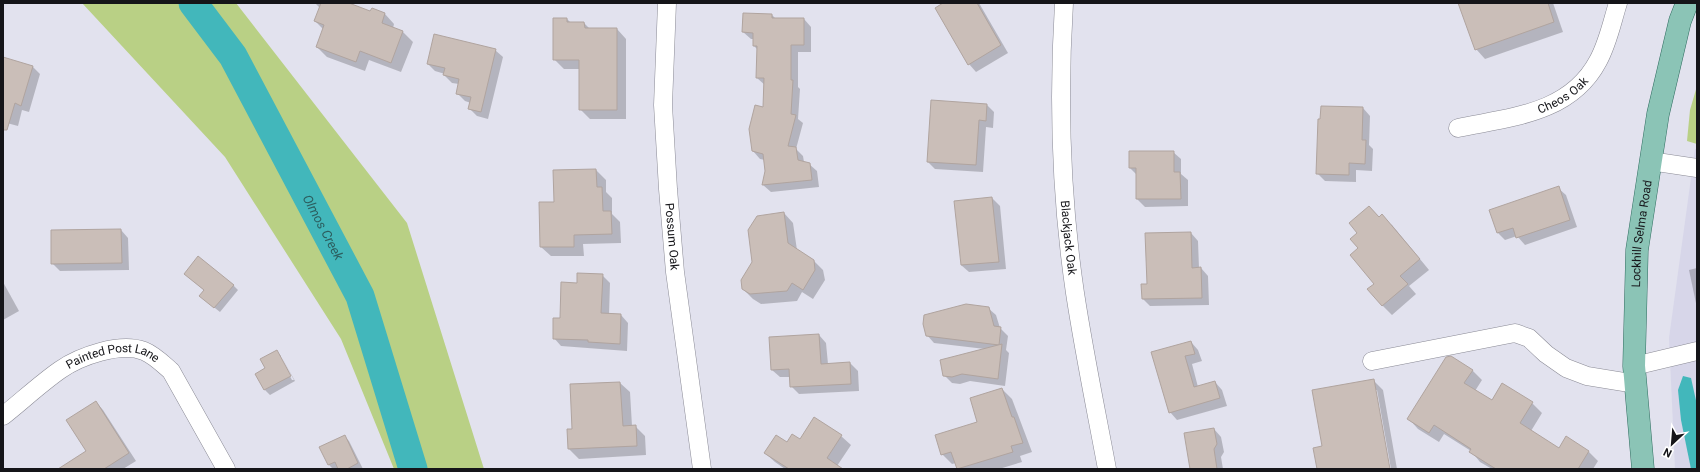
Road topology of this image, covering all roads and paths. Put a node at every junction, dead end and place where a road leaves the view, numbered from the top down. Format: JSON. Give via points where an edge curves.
{"nodes":[{"id":1,"x":667,"y":3,"type":"edge"},
{"id":2,"x":1064,"y":3,"type":"edge"},
{"id":3,"x":1618,"y":3,"type":"edge"},
{"id":4,"x":1687,"y":3,"type":"edge"},
{"id":5,"x":1458,"y":128,"type":"dead end"},
{"id":6,"x":1650,"y":161,"type":"junction"},
{"id":7,"x":1697,"y":168,"type":"edge"},
{"id":8,"x":1697,"y":352,"type":"edge"},
{"id":9,"x":1372,"y":361,"type":"dead end"},
{"id":10,"x":1635,"y":375,"type":"junction"},
{"id":11,"x":3,"y":416,"type":"edge"},
{"id":12,"x":226,"y":469,"type":"edge"},
{"id":13,"x":702,"y":469,"type":"edge"},
{"id":14,"x":1107,"y":469,"type":"edge"},
{"id":15,"x":1643,"y":469,"type":"edge"}],
"edges":[{"from":1,"to":13,"type":"street","name":"Possum Oak","via":[[663,105],[674,272]]},
{"from":2,"to":14,"type":"street","name":"Blackjack Oak","via":[[1061,66],[1067,220],[1075,293]]},
{"from":3,"to":5,"type":"street","name":"Cheos Oak","via":[[1603,51],[1583,81],[1569,95],[1549,107],[1534,112]]},
{"from":4,"to":6,"type":"main road","name":"Lockhill Selma Road","via":[[1658,114]]},
{"from":6,"to":7,"type":"street"},
{"from":6,"to":10,"type":"main road","name":"Lockhill Selma Road","via":[[1637,250]]},
{"from":8,"to":10,"type":"street"},
{"from":9,"to":10,"type":"street","via":[[1515,333],[1529,338],[1566,368],[1587,376]]},
{"from":10,"to":15,"type":"main road","name":"Lockhill Selma Road"},
{"from":11,"to":12,"type":"street","name":"Painted Post Lane","via":[[61,370],[88,356],[127,348],[144,351],[171,371]]}]}
